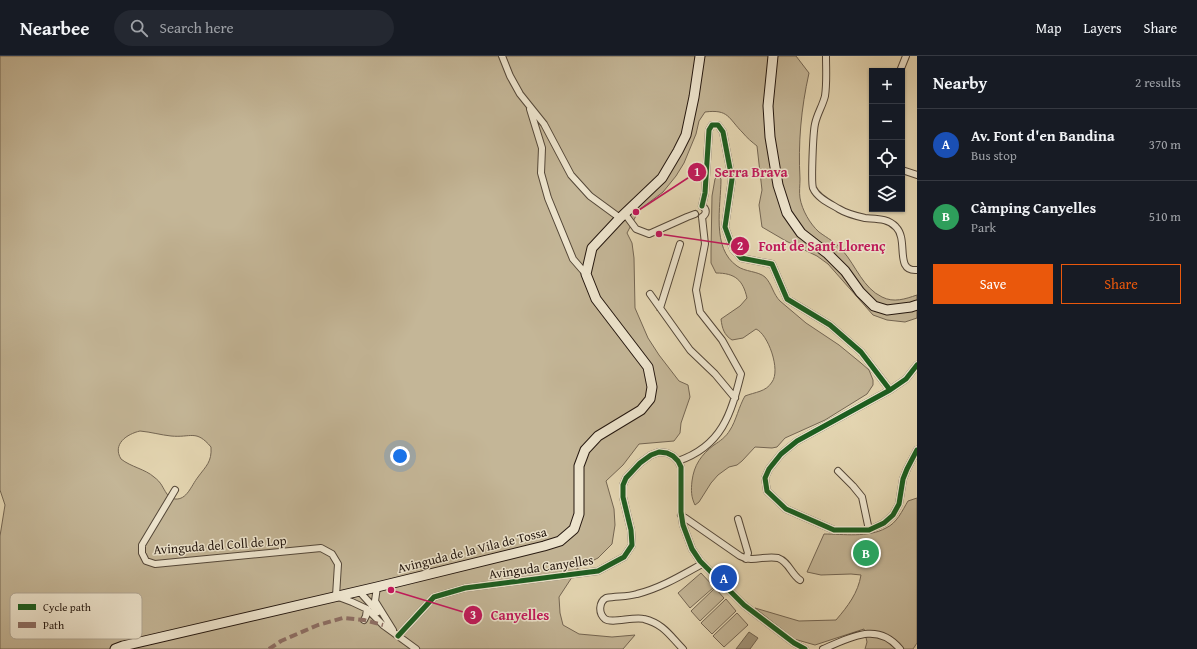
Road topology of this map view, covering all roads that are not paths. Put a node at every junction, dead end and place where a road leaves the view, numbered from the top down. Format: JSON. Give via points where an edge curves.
{"nodes":[{"id":1,"x":502,"y":56,"type":"edge"},
{"id":2,"x":700,"y":56,"type":"edge"},
{"id":3,"x":773,"y":56,"type":"edge"},
{"id":4,"x":826,"y":56,"type":"edge"},
{"id":5,"x":906,"y":56,"type":"edge"},
{"id":6,"x":901,"y":68,"type":"edge"},
{"id":7,"x":529,"y":104,"type":"junction"},
{"id":8,"x":905,"y":171,"type":"edge"},
{"id":9,"x":917,"y":175,"type":"edge"},
{"id":10,"x":702,"y":206,"type":"junction"},
{"id":11,"x":695,"y":214,"type":"junction"},
{"id":12,"x":622,"y":216,"type":"junction"},
{"id":13,"x":702,"y":217,"type":"junction"},
{"id":14,"x":680,"y":244,"type":"dead end"},
{"id":15,"x":917,"y":270,"type":"edge"},
{"id":16,"x":586,"y":274,"type":"junction"},
{"id":17,"x":650,"y":294,"type":"dead end"},
{"id":18,"x":917,"y":305,"type":"edge"},
{"id":19,"x":660,"y":308,"type":"junction"},
{"id":20,"x":917,"y":365,"type":"edge"},
{"id":21,"x":890,"y":390,"type":"junction"},
{"id":22,"x":735,"y":398,"type":"junction"},
{"id":23,"x":917,"y":450,"type":"edge"},
{"id":24,"x":678,"y":461,"type":"junction"},
{"id":25,"x":838,"y":471,"type":"dead end"},
{"id":26,"x":175,"y":490,"type":"dead end"},
{"id":27,"x":681,"y":515,"type":"junction"},
{"id":28,"x":738,"y":519,"type":"dead end"},
{"id":29,"x":869,"y":530,"type":"junction"},
{"id":30,"x":746,"y":559,"type":"junction"},
{"id":31,"x":702,"y":564,"type":"junction"},
{"id":32,"x":800,"y":580,"type":"dead end"},
{"id":33,"x":378,"y":587,"type":"junction"},
{"id":34,"x":359,"y":591,"type":"junction"},
{"id":35,"x":336,"y":596,"type":"junction"},
{"id":36,"x":367,"y":610,"type":"junction"},
{"id":37,"x":364,"y":620,"type":"dead end"},
{"id":38,"x":386,"y":620,"type":"junction"},
{"id":39,"x":398,"y":636,"type":"junction"},
{"id":40,"x":115,"y":649,"type":"edge"},
{"id":41,"x":416,"y":649,"type":"edge"},
{"id":42,"x":683,"y":649,"type":"edge"},
{"id":43,"x":805,"y":649,"type":"edge"},
{"id":44,"x":823,"y":649,"type":"edge"},
{"id":45,"x":900,"y":649,"type":"edge"}],
"edges":[{"from":1,"to":7,"type":"street","via":[[520,94]]},
{"from":2,"to":12,"type":"main road","via":[[686,135],[678,152],[662,178]]},
{"from":3,"to":18,"type":"main road","via":[[768,106],[770,137],[778,185],[787,213],[800,233],[828,254],[874,306],[887,310]]},
{"from":4,"to":15,"type":"street","via":[[824,97],[814,125],[813,188],[822,198],[848,214],[884,219],[896,226],[903,243],[904,264],[910,270]]},
{"from":5,"to":6,"type":"street"},
{"from":7,"to":12,"type":"street","via":[[544,124],[571,175],[590,196]]},
{"from":7,"to":16,"type":"street","via":[[542,148],[541,174],[548,198],[573,259]]},
{"from":8,"to":9,"type":"street"},
{"from":10,"to":11,"type":"street","via":[[694,210]]},
{"from":10,"to":13,"type":"street","via":[[706,212]]},
{"from":10,"to":21,"type":"street","via":[[709,130],[712,125],[718,125],[723,132],[732,179],[725,227],[733,249],[741,258],[772,264],[787,298],[830,326],[861,352]]},
{"from":11,"to":12,"type":"street","via":[[649,234],[636,229]]},
{"from":11,"to":13,"type":"street"},
{"from":12,"to":16,"type":"main road","via":[[592,248]]},
{"from":13,"to":22,"type":"street","via":[[705,244],[696,290],[700,312],[722,340],[741,374]]},
{"from":14,"to":19,"type":"street"},
{"from":16,"to":33,"type":"main road","name":"Avinguda de la Vila de Tossa","via":[[596,299],[648,367],[652,387],[650,399],[641,410],[598,436],[585,450],[579,466],[579,514],[574,529],[560,541],[544,546]]},
{"from":17,"to":19,"type":"street"},
{"from":19,"to":22,"type":"street","via":[[690,350]]},
{"from":20,"to":21,"type":"street","via":[[906,379]]},
{"from":21,"to":29,"type":"street","via":[[797,442],[781,454],[765,478],[767,491],[786,509],[834,530]]},
{"from":22,"to":24,"type":"street","via":[[718,435],[697,453]]},
{"from":23,"to":29,"type":"street","via":[[903,479],[899,504],[893,515],[884,523]]},
{"from":24,"to":27,"type":"street","via":[[682,473]]},
{"from":24,"to":39,"type":"street","name":"Avinguda Canyelles","via":[[667,453],[660,452],[640,463],[626,478],[623,497],[632,545],[624,557],[598,571],[465,588],[434,597]]},
{"from":25,"to":29,"type":"street","via":[[862,497]]},
{"from":26,"to":35,"type":"street","name":"Avinguda del Coll de Lop","via":[[142,546],[146,561],[155,564],[320,548],[332,554],[338,564]]},
{"from":27,"to":30,"type":"street"},
{"from":27,"to":31,"type":"street","via":[[692,549]]},
{"from":28,"to":30,"type":"street","via":[[748,553]]},
{"from":30,"to":32,"type":"street","via":[[778,558],[786,563]]},
{"from":31,"to":42,"type":"street","via":[[639,594],[606,598],[600,607],[601,614],[610,621],[637,618],[657,624],[669,632]]},
{"from":31,"to":43,"type":"street","via":[[744,604]]},
{"from":33,"to":34,"type":"main road","name":"Avinguda de la Vila de Tossa"},
{"from":33,"to":38,"type":"street","via":[[375,601]]},
{"from":34,"to":35,"type":"main road","name":"Avinguda de la Vila de Tossa"},
{"from":34,"to":38,"type":"street"},
{"from":35,"to":36,"type":"street"},
{"from":35,"to":40,"type":"main road","name":"Avinguda de la Vila de Tossa"},
{"from":36,"to":37,"type":"street"},
{"from":36,"to":39,"type":"street"},
{"from":38,"to":39,"type":"street"},
{"from":39,"to":41,"type":"street"},
{"from":44,"to":45,"type":"street","via":[[864,633],[885,636]]}]}
